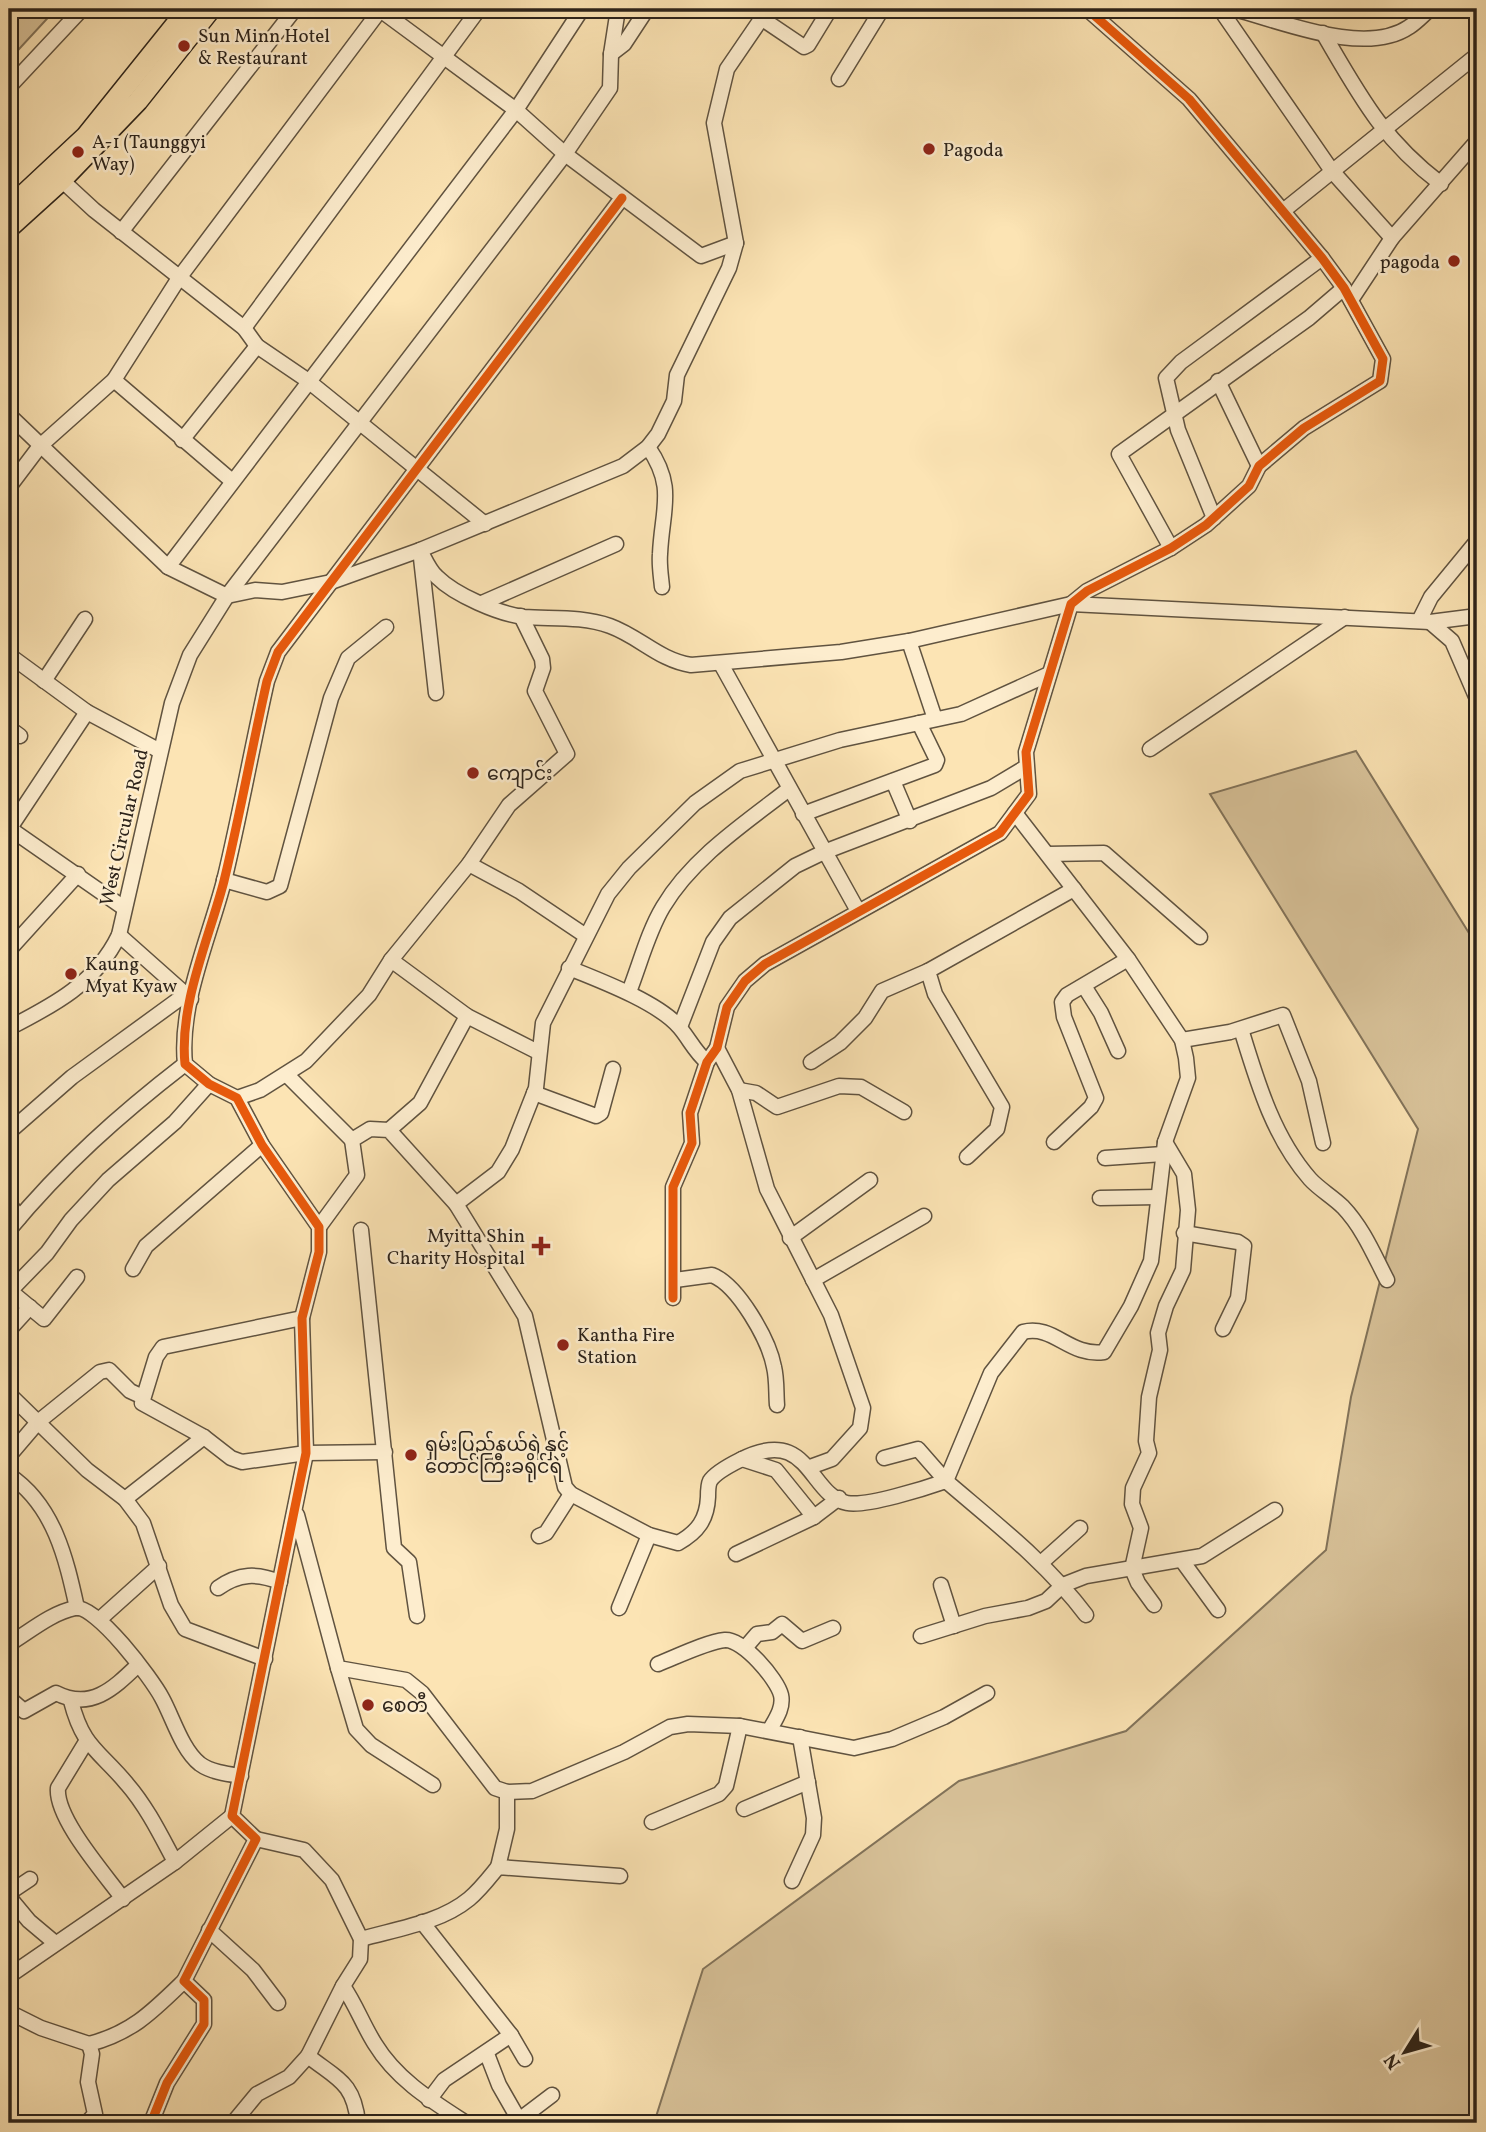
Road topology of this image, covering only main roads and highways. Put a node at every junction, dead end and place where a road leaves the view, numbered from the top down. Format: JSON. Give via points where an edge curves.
{"nodes":[{"id":1,"x":188,"y":9,"type":"edge"},
{"id":2,"x":211,"y":9,"type":"edge"},
{"id":3,"x":56,"y":175,"type":"junction"},
{"id":4,"x":9,"y":208,"type":"edge"},
{"id":5,"x":9,"y":228,"type":"edge"}],
"edges":[{"from":1,"to":3,"type":"highway"},
{"from":2,"to":3,"type":"highway","via":[[138,101]]},
{"from":3,"to":4,"type":"highway"},
{"from":3,"to":5,"type":"highway"}]}
